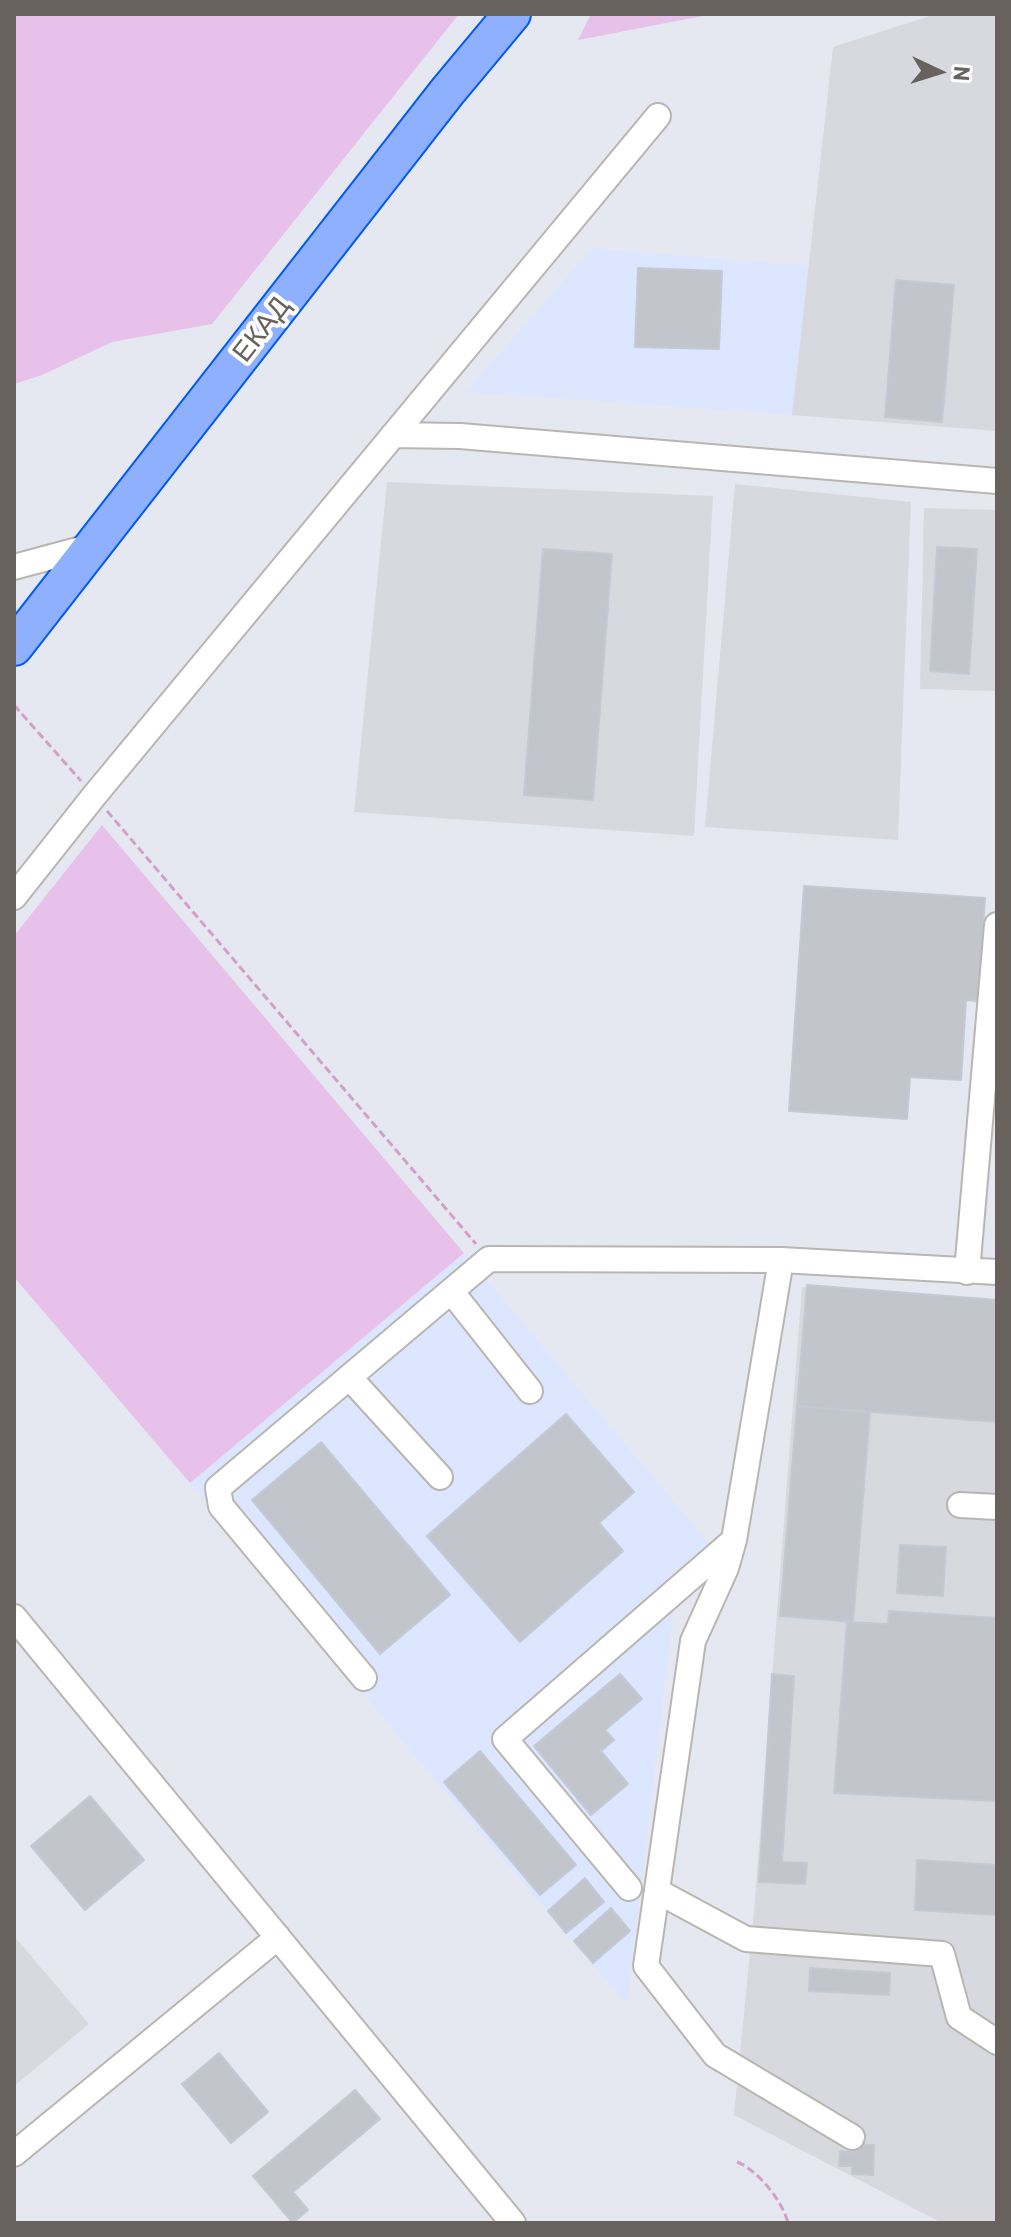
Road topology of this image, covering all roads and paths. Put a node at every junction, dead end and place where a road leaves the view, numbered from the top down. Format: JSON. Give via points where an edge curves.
{"nodes":[{"id":1,"x":512,"y":14,"type":"edge"},
{"id":2,"x":658,"y":116,"type":"dead end"},
{"id":3,"x":393,"y":435,"type":"junction"},
{"id":4,"x":997,"y":481,"type":"edge"},
{"id":5,"x":92,"y":546,"type":"junction"},
{"id":6,"x":14,"y":567,"type":"edge"},
{"id":7,"x":14,"y":647,"type":"edge"},
{"id":8,"x":14,"y":705,"type":"edge"},
{"id":9,"x":94,"y":796,"type":"junction"},
{"id":10,"x":14,"y":897,"type":"edge"},
{"id":11,"x":997,"y":925,"type":"edge"},
{"id":12,"x":489,"y":1259,"type":"junction"},
{"id":13,"x":781,"y":1260,"type":"junction"},
{"id":14,"x":967,"y":1272,"type":"junction"},
{"id":15,"x":997,"y":1272,"type":"edge"},
{"id":16,"x":451,"y":1291,"type":"junction"},
{"id":17,"x":349,"y":1377,"type":"junction"},
{"id":18,"x":530,"y":1391,"type":"dead end"},
{"id":19,"x":440,"y":1477,"type":"dead end"},
{"id":20,"x":960,"y":1505,"type":"dead end"},
{"id":21,"x":997,"y":1507,"type":"edge"},
{"id":22,"x":734,"y":1540,"type":"junction"},
{"id":23,"x":14,"y":1617,"type":"edge"},
{"id":24,"x":364,"y":1678,"type":"dead end"},
{"id":25,"x":629,"y":1888,"type":"dead end"},
{"id":26,"x":657,"y":1891,"type":"junction"},
{"id":27,"x":278,"y":1937,"type":"junction"},
{"id":28,"x":997,"y":2042,"type":"edge"},
{"id":29,"x":852,"y":2137,"type":"dead end"},
{"id":30,"x":14,"y":2154,"type":"edge"},
{"id":31,"x":737,"y":2162,"type":"dead end"},
{"id":32,"x":513,"y":2223,"type":"edge"},
{"id":33,"x":788,"y":2223,"type":"edge"}],
"edges":[{"from":1,"to":5,"type":"highway","name":"ЕКАД"},
{"from":2,"to":3,"type":"street"},
{"from":3,"to":4,"type":"street","via":[[460,436]]},
{"from":3,"to":9,"type":"street"},
{"from":5,"to":6,"type":"street"},
{"from":5,"to":7,"type":"highway","name":"ЕКАД"},
{"from":8,"to":9,"type":"path"},
{"from":9,"to":10,"type":"street"},
{"from":9,"to":12,"type":"path"},
{"from":11,"to":14,"type":"street"},
{"from":12,"to":13,"type":"street"},
{"from":12,"to":16,"type":"street"},
{"from":13,"to":14,"type":"street"},
{"from":13,"to":22,"type":"street"},
{"from":14,"to":15,"type":"street"},
{"from":16,"to":17,"type":"street"},
{"from":16,"to":18,"type":"street"},
{"from":17,"to":19,"type":"street"},
{"from":17,"to":24,"type":"street","via":[[218,1488],[221,1506]]},
{"from":20,"to":21,"type":"street"},
{"from":22,"to":25,"type":"street","via":[[505,1739]]},
{"from":22,"to":26,"type":"street","via":[[693,1641]]},
{"from":23,"to":27,"type":"street"},
{"from":26,"to":28,"type":"street","via":[[746,1939],[942,1954],[959,2017]]},
{"from":26,"to":29,"type":"street","via":[[646,1966],[715,2055]]},
{"from":27,"to":30,"type":"street"},
{"from":27,"to":32,"type":"street"},
{"from":31,"to":33,"type":"path","via":[[777,2197]]}]}
